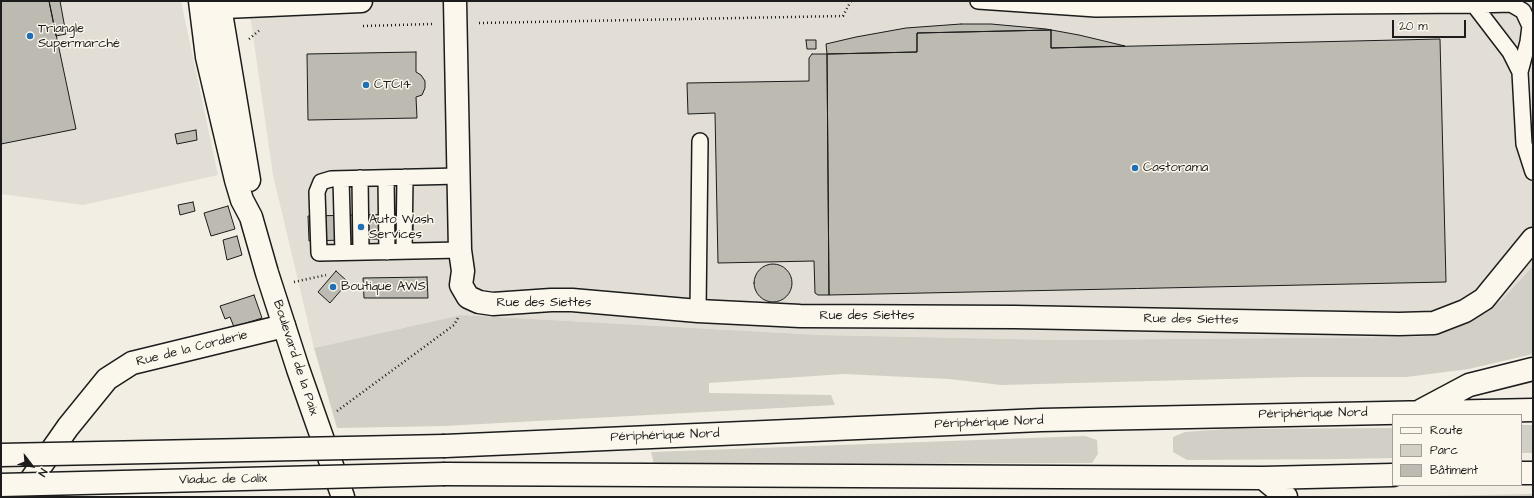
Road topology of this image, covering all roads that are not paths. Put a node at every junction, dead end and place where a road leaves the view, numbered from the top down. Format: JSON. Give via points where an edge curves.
{"nodes":[{"id":1,"x":361,"y":1,"type":"edge"},
{"id":2,"x":455,"y":1,"type":"edge"},
{"id":3,"x":978,"y":1,"type":"edge"},
{"id":4,"x":210,"y":4,"type":"edge"},
{"id":5,"x":1474,"y":6,"type":"junction"},
{"id":6,"x":1520,"y":72,"type":"junction"},
{"id":7,"x":700,"y":141,"type":"dead end"},
{"id":8,"x":1533,"y":172,"type":"edge"},
{"id":9,"x":459,"y":176,"type":"junction"},
{"id":10,"x":405,"y":177,"type":"junction"},
{"id":11,"x":360,"y":178,"type":"junction"},
{"id":12,"x":386,"y":178,"type":"junction"},
{"id":13,"x":341,"y":179,"type":"junction"},
{"id":14,"x":1533,"y":239,"type":"edge"},
{"id":15,"x":460,"y":250,"type":"junction"},
{"id":16,"x":404,"y":251,"type":"junction"},
{"id":17,"x":343,"y":252,"type":"junction"},
{"id":18,"x":361,"y":252,"type":"junction"},
{"id":19,"x":387,"y":252,"type":"junction"},
{"id":20,"x":698,"y":311,"type":"junction"},
{"id":21,"x":284,"y":326,"type":"junction"},
{"id":22,"x":1533,"y":369,"type":"edge"},
{"id":23,"x":1533,"y":410,"type":"edge"},
{"id":24,"x":1418,"y":412,"type":"junction"},
{"id":25,"x":1,"y":455,"type":"edge"},
{"id":26,"x":1522,"y":473,"type":"edge"},
{"id":27,"x":1533,"y":473,"type":"edge"},
{"id":28,"x":1392,"y":475,"type":"edge"},
{"id":29,"x":1263,"y":478,"type":"junction"},
{"id":30,"x":1,"y":485,"type":"edge"},
{"id":31,"x":19,"y":497,"type":"edge"},
{"id":32,"x":344,"y":497,"type":"edge"},
{"id":33,"x":1286,"y":497,"type":"edge"}],
"edges":[{"from":1,"to":4,"type":"main road"},
{"from":2,"to":9,"type":"main road"},
{"from":3,"to":5,"type":"lane","via":[[1096,9]]},
{"from":4,"to":21,"type":"main road","name":"Boulevard de la Paix","via":[[252,199],[251,217]]},
{"from":5,"to":6,"type":"lane","via":[[1510,52]]},
{"from":5,"to":6,"type":"lane","via":[[1511,4],[1523,11],[1530,26]]},
{"from":6,"to":8,"type":"lane","via":[[1524,144]]},
{"from":7,"to":20,"type":"lane"},
{"from":9,"to":10,"type":"lane"},
{"from":9,"to":15,"type":"main road"},
{"from":10,"to":12,"type":"lane"},
{"from":10,"to":16,"type":"lane"},
{"from":11,"to":12,"type":"lane"},
{"from":11,"to":13,"type":"lane"},
{"from":11,"to":18,"type":"lane"},
{"from":12,"to":19,"type":"lane"},
{"from":13,"to":17,"type":"lane"},
{"from":13,"to":17,"type":"lane","via":[[321,182],[317,192],[319,253]]},
{"from":14,"to":20,"type":"main road","name":"Rue des Siettes","via":[[1484,299],[1465,311],[1434,322],[1399,324],[1015,316],[800,316]]},
{"from":15,"to":16,"type":"lane"},
{"from":15,"to":20,"type":"main road","name":"Rue des Siettes","via":[[463,270],[461,285],[468,297],[479,302],[493,304],[572,300]]},
{"from":16,"to":19,"type":"lane"},
{"from":17,"to":18,"type":"lane"},
{"from":18,"to":19,"type":"lane"},
{"from":21,"to":31,"type":"main road","name":"Rue de la Corderie","via":[[132,363],[107,378],[68,427]]},
{"from":21,"to":32,"type":"main road","name":"Boulevard de la Paix"},
{"from":22,"to":24,"type":"main road","via":[[1469,385]]},
{"from":23,"to":24,"type":"main road","name":"Périphérique Nord"},
{"from":24,"to":25,"type":"main road","name":"Périphérique Nord","bridge":true,"via":[[1041,420],[445,446]]},
{"from":26,"to":27,"type":"main road"},
{"from":28,"to":29,"type":"main road"},
{"from":29,"to":30,"type":"main road","name":"Viaduc de Calix","bridge":true,"via":[[445,474]]},
{"from":29,"to":33,"type":"main road"}]}
